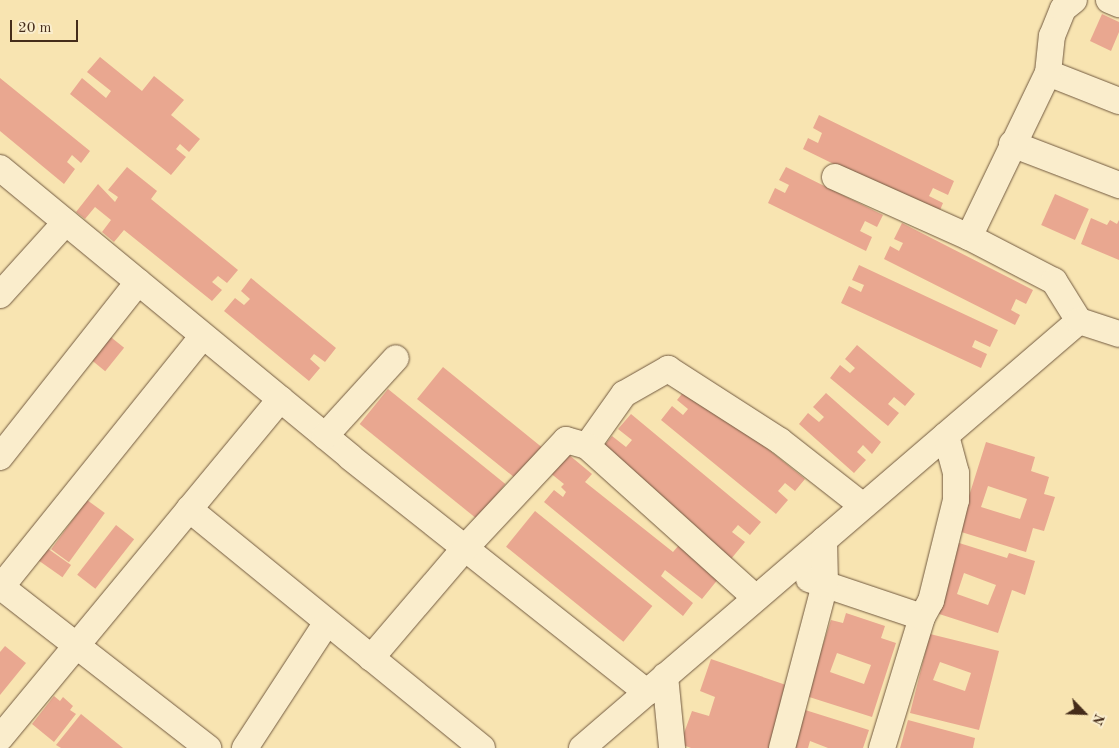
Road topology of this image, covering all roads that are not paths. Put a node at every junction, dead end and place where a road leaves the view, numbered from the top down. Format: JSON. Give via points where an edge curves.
{"nodes":[{"id":1,"x":1074,"y":0,"type":"edge"},
{"id":2,"x":1109,"y":0,"type":"edge"},
{"id":3,"x":1119,"y":4,"type":"edge"},
{"id":4,"x":1048,"y":73,"type":"junction"},
{"id":5,"x":1119,"y":101,"type":"edge"},
{"id":6,"x":1012,"y":144,"type":"junction"},
{"id":7,"x":0,"y":168,"type":"edge"},
{"id":8,"x":835,"y":178,"type":"dead end"},
{"id":9,"x":1119,"y":185,"type":"edge"},
{"id":10,"x":66,"y":222,"type":"junction"},
{"id":11,"x":969,"y":237,"type":"junction"},
{"id":12,"x":138,"y":282,"type":"junction"},
{"id":13,"x":0,"y":295,"type":"edge"},
{"id":14,"x":1079,"y":320,"type":"junction"},
{"id":15,"x":1119,"y":334,"type":"edge"},
{"id":16,"x":204,"y":336,"type":"junction"},
{"id":17,"x":396,"y":358,"type":"dead end"},
{"id":18,"x":280,"y":399,"type":"junction"},
{"id":19,"x":946,"y":435,"type":"junction"},
{"id":20,"x":325,"y":436,"type":"junction"},
{"id":21,"x":587,"y":446,"type":"junction"},
{"id":22,"x":0,"y":457,"type":"edge"},
{"id":23,"x":863,"y":506,"type":"junction"},
{"id":24,"x":189,"y":509,"type":"junction"},
{"id":25,"x":824,"y":540,"type":"junction"},
{"id":26,"x":465,"y":548,"type":"junction"},
{"id":27,"x":788,"y":571,"type":"junction"},
{"id":28,"x":825,"y":584,"type":"junction"},
{"id":29,"x":1,"y":587,"type":"edge"},
{"id":30,"x":756,"y":598,"type":"junction"},
{"id":31,"x":922,"y":617,"type":"junction"},
{"id":32,"x":327,"y":622,"type":"junction"},
{"id":33,"x":76,"y":646,"type":"junction"},
{"id":34,"x":371,"y":658,"type":"junction"},
{"id":35,"x":656,"y":684,"type":"junction"},
{"id":36,"x":0,"y":738,"type":"edge"},
{"id":37,"x":208,"y":748,"type":"edge"},
{"id":38,"x":245,"y":748,"type":"edge"},
{"id":39,"x":482,"y":748,"type":"edge"},
{"id":40,"x":582,"y":748,"type":"edge"},
{"id":41,"x":672,"y":748,"type":"edge"},
{"id":42,"x":782,"y":748,"type":"edge"},
{"id":43,"x":882,"y":748,"type":"edge"}],
"edges":[{"from":1,"to":4,"type":"street","via":[[1063,9],[1052,36]]},
{"from":2,"to":3,"type":"street"},
{"from":4,"to":5,"type":"street"},
{"from":4,"to":6,"type":"street"},
{"from":6,"to":9,"type":"street"},
{"from":6,"to":11,"type":"street"},
{"from":7,"to":10,"type":"street"},
{"from":8,"to":11,"type":"street"},
{"from":10,"to":12,"type":"street"},
{"from":10,"to":13,"type":"street"},
{"from":11,"to":14,"type":"street","via":[[1054,281]]},
{"from":12,"to":16,"type":"street"},
{"from":12,"to":22,"type":"street"},
{"from":14,"to":15,"type":"street"},
{"from":14,"to":19,"type":"street"},
{"from":16,"to":18,"type":"street"},
{"from":16,"to":29,"type":"street"},
{"from":17,"to":20,"type":"street"},
{"from":18,"to":20,"type":"street"},
{"from":18,"to":24,"type":"street"},
{"from":19,"to":23,"type":"street"},
{"from":19,"to":31,"type":"street","via":[[956,473],[956,500],[931,601]]},
{"from":20,"to":26,"type":"street"},
{"from":21,"to":23,"type":"street","via":[[624,394],[668,369],[780,441]]},
{"from":21,"to":26,"type":"street","via":[[566,440]]},
{"from":21,"to":30,"type":"street"},
{"from":23,"to":25,"type":"street"},
{"from":24,"to":32,"type":"street"},
{"from":24,"to":33,"type":"street"},
{"from":25,"to":27,"type":"street"},
{"from":25,"to":28,"type":"street"},
{"from":26,"to":34,"type":"street"},
{"from":26,"to":35,"type":"street"},
{"from":27,"to":28,"type":"street"},
{"from":27,"to":30,"type":"street"},
{"from":28,"to":31,"type":"street"},
{"from":28,"to":42,"type":"street"},
{"from":29,"to":33,"type":"street"},
{"from":30,"to":35,"type":"street"},
{"from":31,"to":43,"type":"street"},
{"from":32,"to":34,"type":"street"},
{"from":32,"to":38,"type":"street"},
{"from":33,"to":36,"type":"street"},
{"from":33,"to":37,"type":"street"},
{"from":34,"to":39,"type":"street"},
{"from":35,"to":40,"type":"street"},
{"from":35,"to":41,"type":"street"}]}
